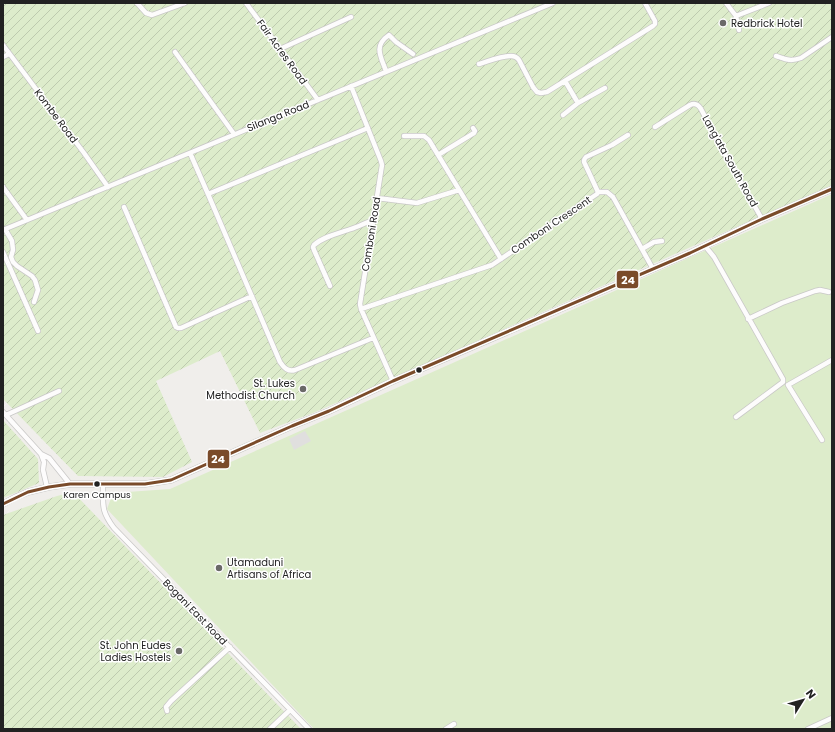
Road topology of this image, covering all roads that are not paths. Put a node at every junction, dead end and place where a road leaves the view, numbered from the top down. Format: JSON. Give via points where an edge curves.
{"nodes":[{"id":1,"x":137,"y":3,"type":"edge"},
{"id":2,"x":185,"y":3,"type":"edge"},
{"id":3,"x":246,"y":3,"type":"edge"},
{"id":4,"x":550,"y":3,"type":"edge"},
{"id":5,"x":645,"y":3,"type":"edge"},
{"id":6,"x":726,"y":3,"type":"edge"},
{"id":7,"x":769,"y":3,"type":"edge"},
{"id":8,"x":736,"y":16,"type":"junction"},
{"id":9,"x":351,"y":17,"type":"dead end"},
{"id":10,"x":739,"y":30,"type":"dead end"},
{"id":11,"x":832,"y":38,"type":"edge"},
{"id":12,"x":3,"y":45,"type":"edge"},
{"id":13,"x":280,"y":49,"type":"junction"},
{"id":14,"x":175,"y":52,"type":"dead end"},
{"id":15,"x":9,"y":54,"type":"junction"},
{"id":16,"x":413,"y":54,"type":"dead end"},
{"id":17,"x":776,"y":56,"type":"dead end"},
{"id":18,"x":3,"y":57,"type":"edge"},
{"id":19,"x":479,"y":64,"type":"dead end"},
{"id":20,"x":386,"y":71,"type":"junction"},
{"id":21,"x":565,"y":81,"type":"junction"},
{"id":22,"x":351,"y":86,"type":"junction"},
{"id":23,"x":605,"y":88,"type":"dead end"},
{"id":24,"x":318,"y":100,"type":"junction"},
{"id":25,"x":578,"y":102,"type":"junction"},
{"id":26,"x":563,"y":115,"type":"dead end"},
{"id":27,"x":655,"y":126,"type":"dead end"},
{"id":28,"x":368,"y":128,"type":"junction"},
{"id":29,"x":473,"y":128,"type":"dead end"},
{"id":30,"x":234,"y":134,"type":"junction"},
{"id":31,"x":628,"y":135,"type":"dead end"},
{"id":32,"x":404,"y":136,"type":"dead end"},
{"id":33,"x":190,"y":153,"type":"junction"},
{"id":34,"x":438,"y":155,"type":"junction"},
{"id":35,"x":3,"y":187,"type":"edge"},
{"id":36,"x":108,"y":187,"type":"junction"},
{"id":37,"x":832,"y":189,"type":"edge"},
{"id":38,"x":459,"y":190,"type":"junction"},
{"id":39,"x":598,"y":192,"type":"junction"},
{"id":40,"x":208,"y":194,"type":"junction"},
{"id":41,"x":377,"y":198,"type":"junction"},
{"id":42,"x":124,"y":207,"type":"dead end"},
{"id":43,"x":762,"y":219,"type":"junction"},
{"id":44,"x":27,"y":220,"type":"junction"},
{"id":45,"x":374,"y":220,"type":"junction"},
{"id":46,"x":4,"y":229,"type":"edge"},
{"id":47,"x":662,"y":241,"type":"dead end"},
{"id":48,"x":705,"y":246,"type":"junction"},
{"id":49,"x":642,"y":249,"type":"junction"},
{"id":50,"x":3,"y":252,"type":"edge"},
{"id":51,"x":501,"y":259,"type":"junction"},
{"id":52,"x":653,"y":269,"type":"junction"},
{"id":53,"x":330,"y":286,"type":"dead end"},
{"id":54,"x":829,"y":292,"type":"dead end"},
{"id":55,"x":252,"y":296,"type":"junction"},
{"id":56,"x":34,"y":302,"type":"dead end"},
{"id":57,"x":361,"y":309,"type":"junction"},
{"id":58,"x":748,"y":319,"type":"junction"},
{"id":59,"x":38,"y":332,"type":"dead end"},
{"id":60,"x":373,"y":338,"type":"junction"},
{"id":61,"x":832,"y":360,"type":"edge"},
{"id":62,"x":393,"y":381,"type":"junction"},
{"id":63,"x":59,"y":392,"type":"dead end"},
{"id":64,"x":5,"y":413,"type":"edge"},
{"id":65,"x":736,"y":417,"type":"dead end"},
{"id":66,"x":822,"y":440,"type":"dead end"},
{"id":67,"x":41,"y":454,"type":"junction"},
{"id":68,"x":70,"y":484,"type":"junction"},
{"id":69,"x":103,"y":485,"type":"junction"},
{"id":70,"x":47,"y":487,"type":"junction"},
{"id":71,"x":3,"y":504,"type":"edge"},
{"id":72,"x":230,"y":647,"type":"junction"},
{"id":73,"x":290,"y":710,"type":"junction"},
{"id":74,"x":167,"y":711,"type":"dead end"},
{"id":75,"x":832,"y":718,"type":"edge"},
{"id":76,"x":454,"y":724,"type":"dead end"},
{"id":77,"x":270,"y":729,"type":"edge"},
{"id":78,"x":309,"y":729,"type":"edge"},
{"id":79,"x":446,"y":729,"type":"edge"},
{"id":80,"x":808,"y":729,"type":"edge"}],
"edges":[{"from":1,"to":2,"type":"street","via":[[146,13],[152,15]]},
{"from":3,"to":13,"type":"street","name":"Fair Acres Road"},
{"from":4,"to":20,"type":"street","name":"Silanga Road"},
{"from":5,"to":21,"type":"street","via":[[655,22],[653,26]]},
{"from":6,"to":8,"type":"street"},
{"from":7,"to":8,"type":"street"},
{"from":8,"to":10,"type":"street"},
{"from":9,"to":13,"type":"street"},
{"from":11,"to":17,"type":"street","via":[[795,60],[790,61]]},
{"from":12,"to":15,"type":"street","name":"Kombe Road"},
{"from":13,"to":24,"type":"street","name":"Fair Acres Road"},
{"from":14,"to":30,"type":"street"},
{"from":15,"to":18,"type":"street"},
{"from":15,"to":36,"type":"street","name":"Kombe Road"},
{"from":16,"to":20,"type":"street","via":[[389,36],[384,38],[380,45],[380,56]]},
{"from":19,"to":21,"type":"street","via":[[498,58],[516,57],[533,87],[541,93]]},
{"from":20,"to":22,"type":"street","name":"Silanga Road"},
{"from":21,"to":25,"type":"street"},
{"from":22,"to":24,"type":"street","name":"Silanga Road"},
{"from":22,"to":28,"type":"street","name":"Comboni Road"},
{"from":23,"to":25,"type":"street"},
{"from":24,"to":30,"type":"street","name":"Silanga Road"},
{"from":25,"to":26,"type":"street"},
{"from":27,"to":43,"type":"street","name":"Lang'ata South Road","via":[[690,105],[694,104],[701,108]]},
{"from":28,"to":40,"type":"street"},
{"from":28,"to":41,"type":"street","name":"Comboni Road","via":[[382,163]]},
{"from":29,"to":34,"type":"street","via":[[474,132]]},
{"from":30,"to":33,"type":"street","name":"Silanga Road"},
{"from":31,"to":39,"type":"street","via":[[585,158],[584,164]]},
{"from":32,"to":34,"type":"street","via":[[426,137]]},
{"from":33,"to":36,"type":"street","name":"Silanga Road"},
{"from":33,"to":40,"type":"street"},
{"from":34,"to":38,"type":"street"},
{"from":35,"to":44,"type":"street"},
{"from":36,"to":44,"type":"street","name":"Silanga Road"},
{"from":37,"to":43,"type":"street"},
{"from":38,"to":41,"type":"street","via":[[417,203]]},
{"from":38,"to":51,"type":"street"},
{"from":39,"to":49,"type":"street","name":"Comboni Crescent","via":[[607,192],[613,197]]},
{"from":39,"to":51,"type":"street","name":"Comboni Crescent"},
{"from":40,"to":55,"type":"street"},
{"from":41,"to":45,"type":"street","name":"Comboni Road"},
{"from":42,"to":55,"type":"street","via":[[176,327],[181,328]]},
{"from":43,"to":48,"type":"street"},
{"from":44,"to":46,"type":"street","name":"Silanga Road"},
{"from":45,"to":53,"type":"street","via":[[320,240],[314,245]]},
{"from":45,"to":57,"type":"street","name":"Comboni Road"},
{"from":46,"to":56,"type":"street","via":[[12,241],[13,262],[35,280],[38,290]]},
{"from":47,"to":49,"type":"street","via":[[654,242]]},
{"from":48,"to":52,"type":"street"},
{"from":48,"to":58,"type":"street","via":[[714,257]]},
{"from":49,"to":52,"type":"street","name":"Comboni Crescent"},
{"from":50,"to":59,"type":"street"},
{"from":51,"to":57,"type":"street","name":"Comboni Crescent","via":[[492,265]]},
{"from":52,"to":62,"type":"street"},
{"from":54,"to":58,"type":"street","via":[[815,291]]},
{"from":55,"to":60,"type":"street","via":[[280,362],[289,370],[295,370]]},
{"from":57,"to":60,"type":"street","name":"Comboni Road"},
{"from":58,"to":65,"type":"street","via":[[784,382]]},
{"from":60,"to":62,"type":"street","name":"Comboni Road"},
{"from":61,"to":66,"type":"street","via":[[788,385]]},
{"from":62,"to":69,"type":"street","via":[[171,480],[145,484]]},
{"from":63,"to":64,"type":"street"},
{"from":64,"to":67,"type":"street"},
{"from":67,"to":68,"type":"street","via":[[48,458]]},
{"from":67,"to":70,"type":"street"},
{"from":68,"to":69,"type":"street"},
{"from":68,"to":70,"type":"street"},
{"from":69,"to":72,"type":"street","name":"Bogani East Road","via":[[104,512],[110,522]]},
{"from":70,"to":71,"type":"street","via":[[28,492]]},
{"from":72,"to":73,"type":"street","name":"Bogani East Road"},
{"from":72,"to":74,"type":"street","via":[[171,701],[166,707]]},
{"from":73,"to":77,"type":"street"},
{"from":73,"to":78,"type":"street","name":"Bogani East Road"},
{"from":75,"to":80,"type":"street"},
{"from":76,"to":79,"type":"street"}]}
